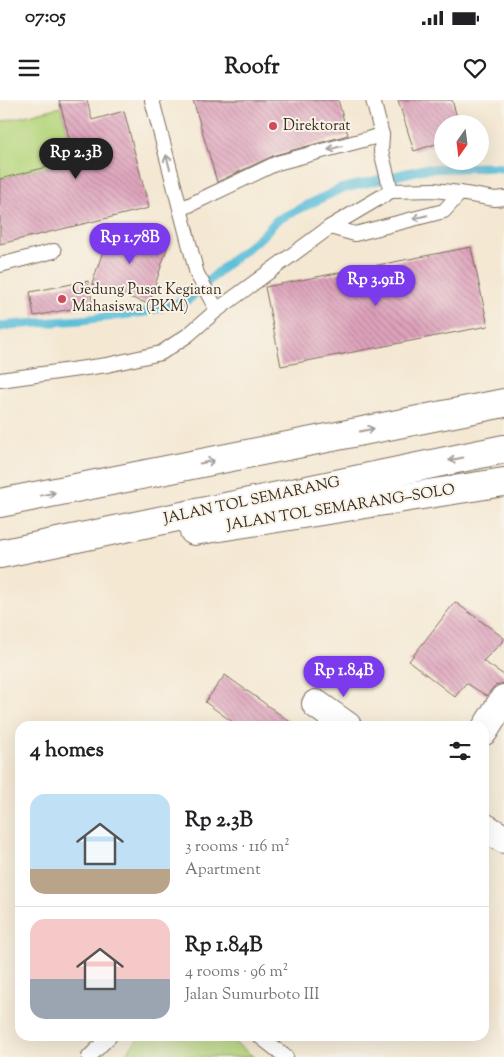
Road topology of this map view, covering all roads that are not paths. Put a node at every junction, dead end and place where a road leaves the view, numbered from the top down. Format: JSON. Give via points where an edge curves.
{"nodes":[{"id":1,"x":152,"y":100,"type":"edge"},
{"id":2,"x":373,"y":100,"type":"edge"},
{"id":3,"x":382,"y":135,"type":"junction"},
{"id":4,"x":390,"y":186,"type":"junction"},
{"id":5,"x":460,"y":192,"type":"junction"},
{"id":6,"x":504,"y":198,"type":"edge"},
{"id":7,"x":181,"y":209,"type":"junction"},
{"id":8,"x":330,"y":227,"type":"junction"},
{"id":9,"x":54,"y":251,"type":"dead end"},
{"id":10,"x":0,"y":265,"type":"edge"},
{"id":11,"x":214,"y":304,"type":"junction"},
{"id":12,"x":0,"y":380,"type":"edge"},
{"id":13,"x":504,"y":403,"type":"edge"},
{"id":14,"x":504,"y":449,"type":"edge"},
{"id":15,"x":504,"y":482,"type":"edge"},
{"id":16,"x":0,"y":503,"type":"edge"},
{"id":17,"x":0,"y":554,"type":"edge"},
{"id":18,"x":0,"y":562,"type":"edge"},
{"id":19,"x":504,"y":699,"type":"edge"},
{"id":20,"x":316,"y":704,"type":"dead end"},
{"id":21,"x":340,"y":721,"type":"edge"},
{"id":22,"x":489,"y":724,"type":"edge"},
{"id":23,"x":489,"y":830,"type":"edge"},
{"id":24,"x":504,"y":839,"type":"edge"},
{"id":25,"x":105,"y":1041,"type":"edge"},
{"id":26,"x":265,"y":1041,"type":"edge"},
{"id":27,"x":89,"y":1057,"type":"edge"},
{"id":28,"x":286,"y":1057,"type":"edge"}],
"edges":[{"from":7,"to":1,"type":"lane","one_way":true},
{"from":2,"to":3,"type":"lane"},
{"from":3,"to":4,"type":"lane","via":[[381,151]]},
{"from":3,"to":7,"type":"lane","one_way":true,"via":[[277,163]]},
{"from":4,"to":5,"type":"lane"},
{"from":4,"to":8,"type":"lane"},
{"from":5,"to":6,"type":"lane"},
{"from":5,"to":8,"type":"lane","one_way":true,"via":[[444,211],[355,234]]},
{"from":7,"to":11,"type":"lane","via":[[198,274]]},
{"from":8,"to":11,"type":"lane"},
{"from":9,"to":10,"type":"lane"},
{"from":11,"to":12,"type":"lane","via":[[188,335],[161,353],[107,365]]},
{"from":16,"to":13,"type":"main road","one_way":true},
{"from":14,"to":17,"type":"main road","name":"JALAN TOL SEMARANG","one_way":true},
{"from":15,"to":18,"type":"main road","name":"JALAN TOL SEMARANG–SOLO"},
{"from":19,"to":22,"type":"main road"},
{"from":20,"to":21,"type":"main road"},
{"from":23,"to":24,"type":"main road"},
{"from":25,"to":27,"type":"lane"},
{"from":26,"to":28,"type":"lane"}]}
